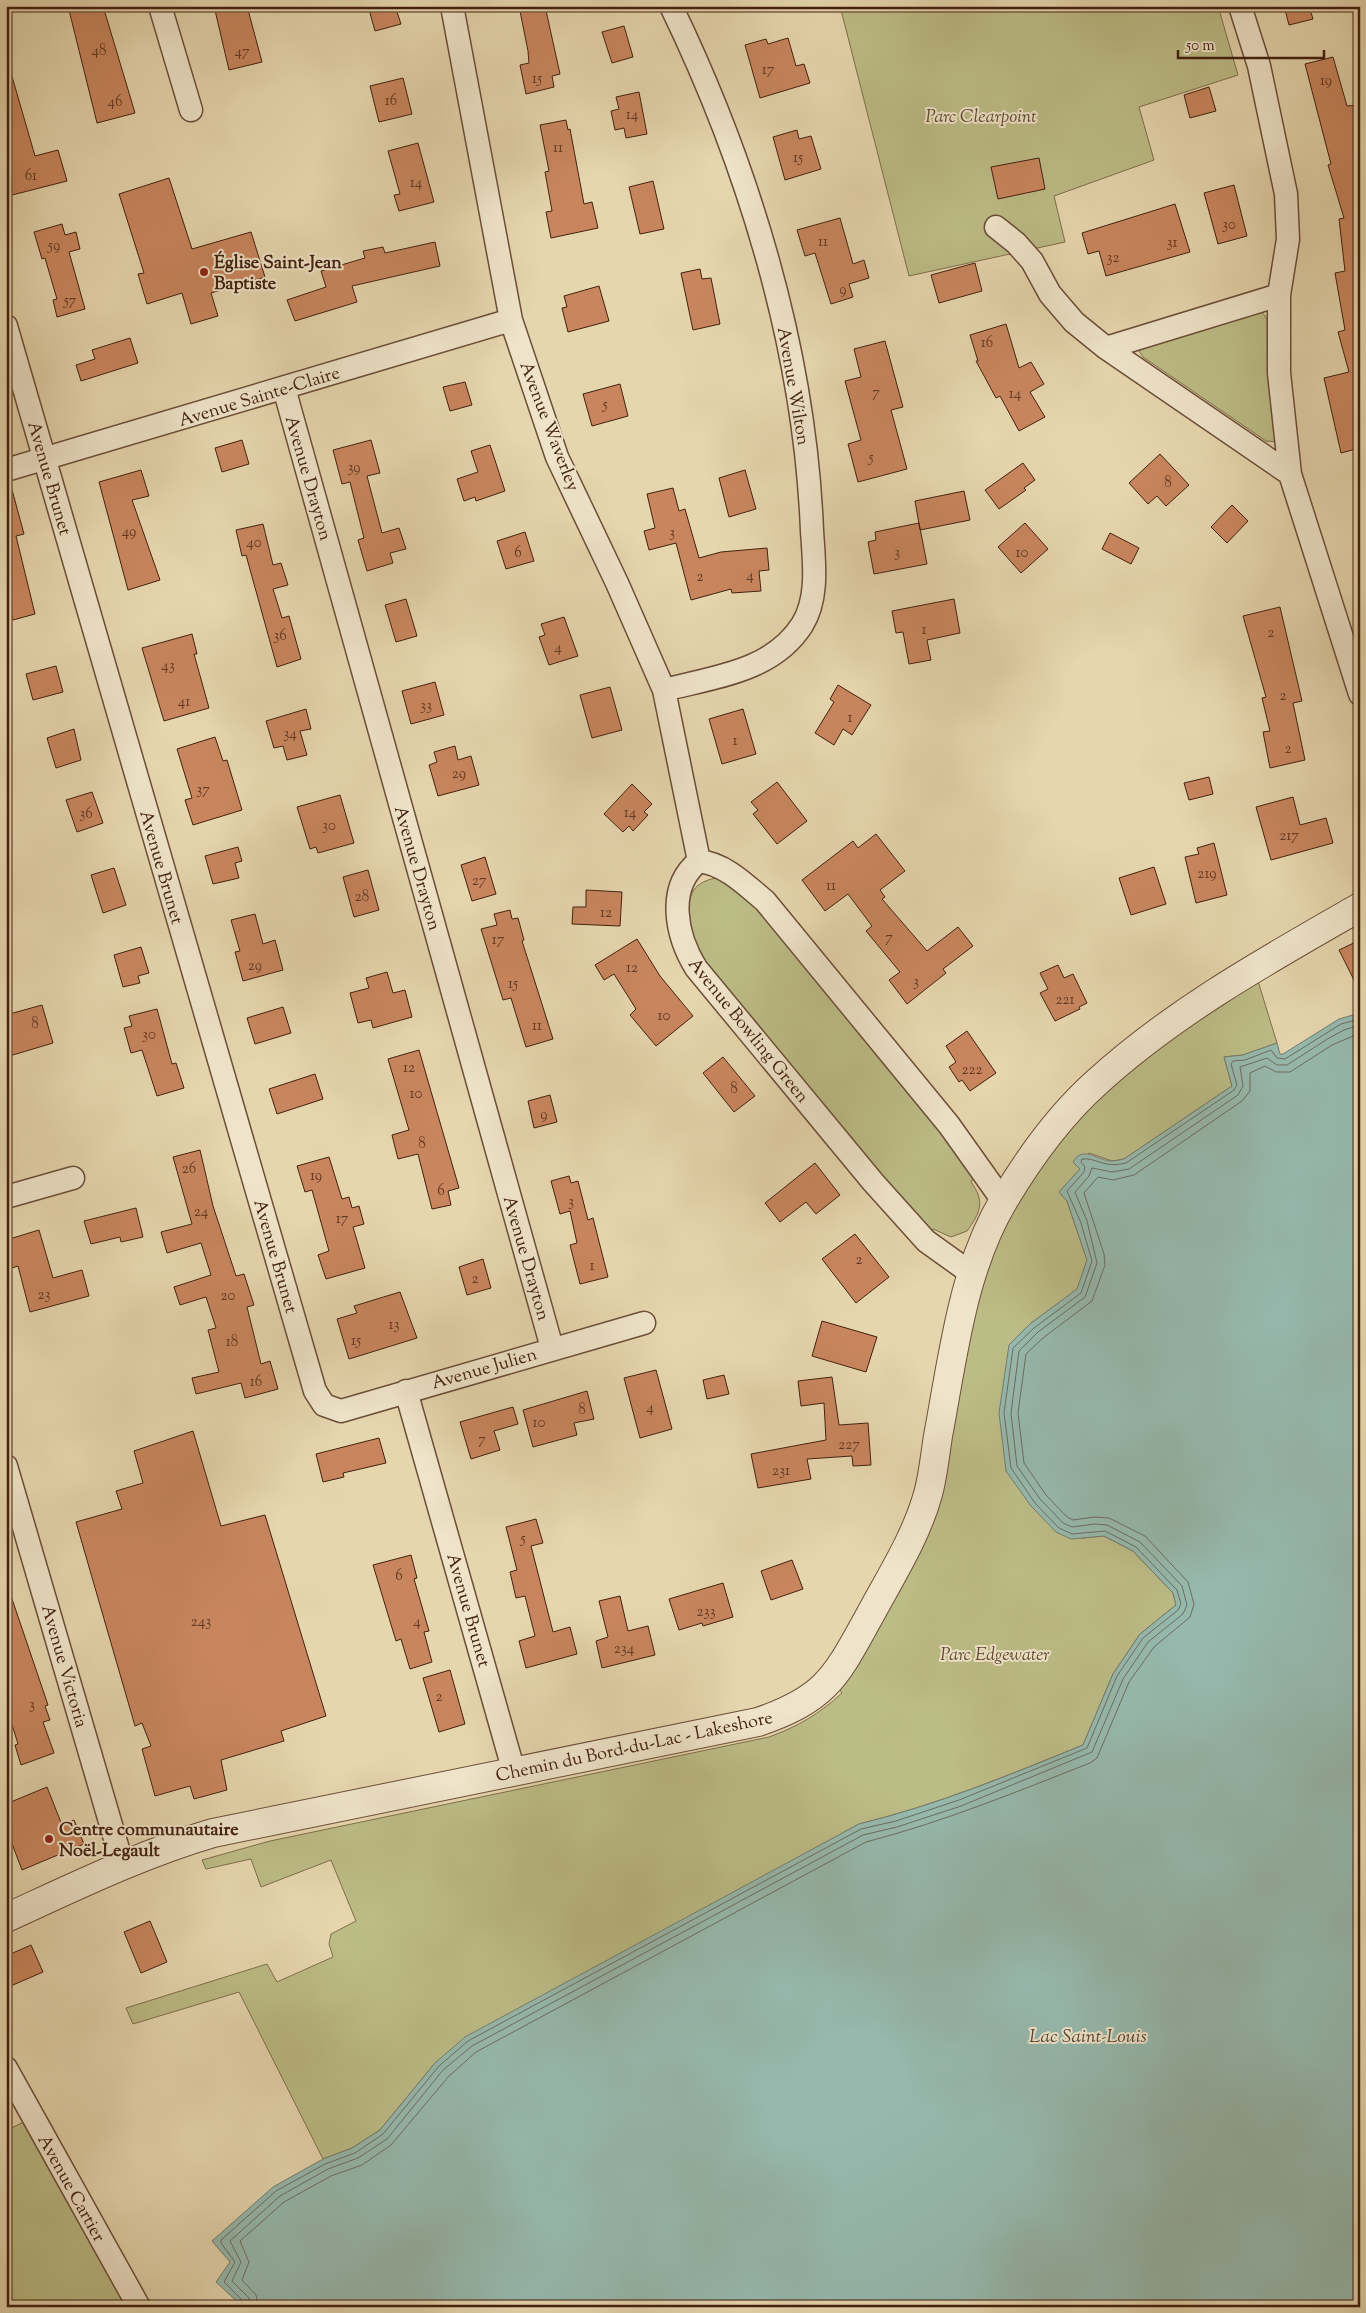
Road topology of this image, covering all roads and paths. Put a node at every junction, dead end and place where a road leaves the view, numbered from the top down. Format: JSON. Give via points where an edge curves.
{"nodes":[{"id":1,"x":160,"y":6,"type":"edge"},
{"id":2,"x":452,"y":6,"type":"edge"},
{"id":3,"x":671,"y":6,"type":"edge"},
{"id":4,"x":1240,"y":6,"type":"edge"},
{"id":5,"x":191,"y":110,"type":"dead end"},
{"id":6,"x":996,"y":227,"type":"dead end"},
{"id":7,"x":1279,"y":296,"type":"junction"},
{"id":8,"x":511,"y":320,"type":"junction"},
{"id":9,"x":6,"y":326,"type":"edge"},
{"id":10,"x":1106,"y":348,"type":"junction"},
{"id":11,"x":284,"y":388,"type":"junction"},
{"id":12,"x":44,"y":460,"type":"junction"},
{"id":13,"x":6,"y":470,"type":"edge"},
{"id":14,"x":1290,"y":474,"type":"junction"},
{"id":15,"x":664,"y":690,"type":"junction"},
{"id":16,"x":1360,"y":694,"type":"edge"},
{"id":17,"x":699,"y":861,"type":"junction"},
{"id":18,"x":1360,"y":907,"type":"edge"},
{"id":19,"x":73,"y":1178,"type":"dead end"},
{"id":20,"x":6,"y":1198,"type":"edge"},
{"id":21,"x":1003,"y":1201,"type":"junction"},
{"id":22,"x":972,"y":1274,"type":"junction"},
{"id":23,"x":644,"y":1323,"type":"dead end"},
{"id":24,"x":552,"y":1348,"type":"junction"},
{"id":25,"x":406,"y":1392,"type":"junction"},
{"id":26,"x":324,"y":1405,"type":"joint"},
{"id":27,"x":6,"y":1466,"type":"edge"},
{"id":28,"x":514,"y":1772,"type":"junction"},
{"id":29,"x":123,"y":1866,"type":"junction"},
{"id":30,"x":6,"y":1918,"type":"edge"},
{"id":31,"x":6,"y":2068,"type":"edge"},
{"id":32,"x":139,"y":2307,"type":"edge"}],
"edges":[{"from":1,"to":5,"type":"street"},
{"from":2,"to":8,"type":"street","name":"Avenue Waverley"},
{"from":3,"to":15,"type":"street","name":"Avenue Wilton","via":[[725,129],[775,287],[791,359],[805,452],[812,511],[814,589],[803,624],[793,638],[769,658],[745,669]]},
{"from":4,"to":7,"type":"street","via":[[1259,66],[1286,194],[1288,239]]},
{"from":6,"to":10,"type":"street","via":[[1032,261],[1050,294],[1074,322]]},
{"from":7,"to":10,"type":"street"},
{"from":7,"to":14,"type":"street","via":[[1279,373]]},
{"from":8,"to":11,"type":"street","name":"Avenue Sainte-Claire"},
{"from":8,"to":15,"type":"street","name":"Avenue Waverley","via":[[557,456]]},
{"from":9,"to":12,"type":"street","name":"Avenue Brunet"},
{"from":10,"to":14,"type":"street"},
{"from":11,"to":12,"type":"street","name":"Avenue Sainte-Claire"},
{"from":11,"to":24,"type":"street","name":"Avenue Drayton"},
{"from":12,"to":13,"type":"street","name":"Avenue Sainte-Claire"},
{"from":12,"to":26,"type":"street","name":"Avenue Brunet","via":[[315,1392]]},
{"from":14,"to":16,"type":"street"},
{"from":15,"to":17,"type":"street","name":"Avenue Waverley"},
{"from":17,"to":21,"type":"street","via":[[711,862],[725,869],[764,901],[949,1125]]},
{"from":17,"to":22,"type":"street","name":"Avenue Bowling Green","via":[[685,878],[677,910],[682,940],[696,968],[926,1241]]},
{"from":18,"to":21,"type":"street","name":"Chemin du Bord-du-Lac - Lakeshore","via":[[1259,965],[1156,1034],[1096,1083],[1051,1131]]},
{"from":19,"to":20,"type":"street"},
{"from":21,"to":22,"type":"street","name":"Chemin du Bord-du-Lac - Lakeshore"},
{"from":22,"to":28,"type":"street","name":"Chemin du Bord-du-Lac - Lakeshore","via":[[957,1334],[926,1500],[906,1547],[835,1676],[802,1704],[758,1722]]},
{"from":23,"to":24,"type":"street","name":"Avenue Julien"},
{"from":24,"to":25,"type":"street","name":"Avenue Julien"},
{"from":25,"to":26,"type":"street","name":"Avenue Julien","via":[[341,1411]]},
{"from":25,"to":28,"type":"street","name":"Avenue Brunet"},
{"from":27,"to":29,"type":"street","name":"Avenue Victoria"},
{"from":28,"to":29,"type":"street","name":"Chemin du Bord-du-Lac - Lakeshore","via":[[213,1833]]},
{"from":29,"to":30,"type":"street","name":"Chemin du Bord-du-Lac - Lakeshore"},
{"from":31,"to":32,"type":"street","name":"Avenue Cartier"}]}
